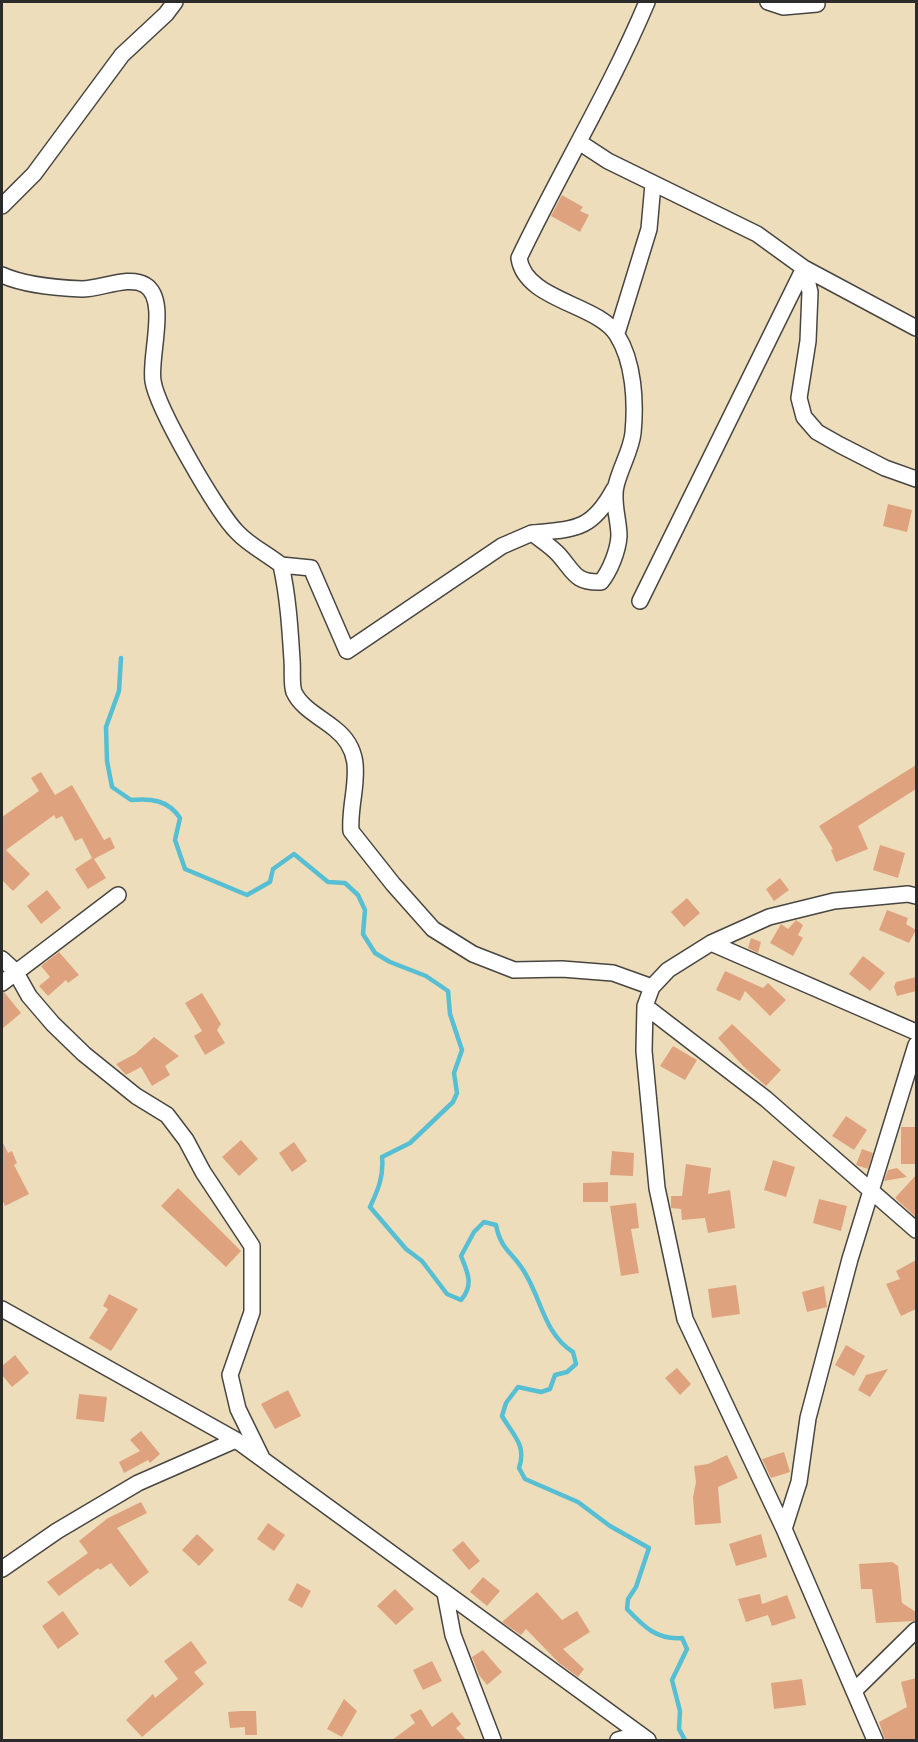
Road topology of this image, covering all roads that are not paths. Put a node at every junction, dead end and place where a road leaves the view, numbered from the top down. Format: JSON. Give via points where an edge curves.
{"nodes":[{"id":1,"x":175,"y":2,"type":"edge"},
{"id":2,"x":647,"y":2,"type":"edge"},
{"id":3,"x":768,"y":2,"type":"edge"},
{"id":4,"x":817,"y":4,"type":"dead end"},
{"id":5,"x":579,"y":142,"type":"junction"},
{"id":6,"x":653,"y":184,"type":"junction"},
{"id":7,"x":2,"y":206,"type":"edge"},
{"id":8,"x":804,"y":268,"type":"junction"},
{"id":9,"x":2,"y":275,"type":"edge"},
{"id":10,"x":916,"y":328,"type":"edge"},
{"id":11,"x":617,"y":333,"type":"junction"},
{"id":12,"x":916,"y":479,"type":"edge"},
{"id":13,"x":616,"y":487,"type":"junction"},
{"id":14,"x":532,"y":533,"type":"junction"},
{"id":15,"x":281,"y":565,"type":"junction"},
{"id":16,"x":640,"y":601,"type":"dead end"},
{"id":17,"x":118,"y":895,"type":"dead end"},
{"id":18,"x":916,"y":896,"type":"edge"},
{"id":19,"x":711,"y":943,"type":"junction"},
{"id":20,"x":2,"y":959,"type":"edge"},
{"id":21,"x":15,"y":972,"type":"junction"},
{"id":22,"x":2,"y":983,"type":"edge"},
{"id":23,"x":652,"y":987,"type":"junction"},
{"id":24,"x":645,"y":1006,"type":"junction"},
{"id":25,"x":916,"y":1032,"type":"edge"},
{"id":26,"x":916,"y":1045,"type":"edge"},
{"id":27,"x":870,"y":1191,"type":"junction"},
{"id":28,"x":916,"y":1230,"type":"edge"},
{"id":29,"x":2,"y":1309,"type":"edge"},
{"id":30,"x":236,"y":1440,"type":"junction"},
{"id":31,"x":261,"y":1458,"type":"junction"},
{"id":32,"x":784,"y":1529,"type":"junction"},
{"id":33,"x":2,"y":1569,"type":"edge"},
{"id":34,"x":445,"y":1593,"type":"junction"},
{"id":35,"x":916,"y":1630,"type":"edge"},
{"id":36,"x":855,"y":1690,"type":"junction"},
{"id":37,"x":644,"y":1737,"type":"edge"},
{"id":38,"x":493,"y":1740,"type":"edge"},
{"id":39,"x":618,"y":1740,"type":"edge"},
{"id":40,"x":875,"y":1740,"type":"edge"}],
"edges":[{"from":1,"to":7,"type":"street","via":[[122,55],[34,174]]},
{"from":2,"to":5,"type":"street"},
{"from":3,"to":4,"type":"street","via":[[783,7]]},
{"from":5,"to":6,"type":"street"},
{"from":5,"to":11,"type":"street","via":[[542,208],[519,258],[520,267],[536,285],[591,314]]},
{"from":6,"to":8,"type":"street","via":[[757,234]]},
{"from":6,"to":11,"type":"street","via":[[649,229]]},
{"from":8,"to":10,"type":"street"},
{"from":8,"to":12,"type":"street","via":[[810,292],[808,341],[799,398],[804,417],[817,432],[840,445]]},
{"from":8,"to":16,"type":"street"},
{"from":9,"to":15,"type":"street","via":[[83,289],[133,282],[154,292],[158,306],[152,378],[156,399],[236,532]]},
{"from":11,"to":13,"type":"street","via":[[632,376],[633,435]]},
{"from":13,"to":14,"type":"street","via":[[603,511],[586,525]]},
{"from":13,"to":14,"type":"street","via":[[619,538],[608,574],[601,582],[586,583],[574,575],[558,553]]},
{"from":14,"to":15,"type":"street","via":[[502,546],[347,651],[311,568]]},
{"from":15,"to":23,"type":"street","via":[[294,691],[348,744],[357,777],[351,831],[393,884],[433,929],[473,954],[514,970],[613,973]]},
{"from":17,"to":21,"type":"street"},
{"from":18,"to":19,"type":"street","via":[[834,902],[769,917]]},
{"from":19,"to":23,"type":"street","via":[[668,970]]},
{"from":19,"to":25,"type":"street"},
{"from":20,"to":21,"type":"street"},
{"from":21,"to":22,"type":"street"},
{"from":21,"to":31,"type":"street","via":[[47,1017],[76,1046],[136,1096],[167,1115],[252,1246],[252,1312],[230,1375],[238,1409]]},
{"from":23,"to":24,"type":"street"},
{"from":24,"to":27,"type":"street","via":[[766,1099]]},
{"from":24,"to":32,"type":"street","via":[[644,1051],[657,1188],[685,1319]]},
{"from":26,"to":27,"type":"street"},
{"from":27,"to":28,"type":"street"},
{"from":27,"to":32,"type":"street","via":[[808,1418],[799,1482]]},
{"from":29,"to":30,"type":"street"},
{"from":30,"to":31,"type":"street"},
{"from":30,"to":33,"type":"street","via":[[138,1483]]},
{"from":31,"to":34,"type":"street"},
{"from":32,"to":36,"type":"street"},
{"from":34,"to":37,"type":"street"},
{"from":34,"to":38,"type":"street","via":[[453,1635]]},
{"from":35,"to":36,"type":"street"},
{"from":36,"to":40,"type":"street"},
{"from":37,"to":39,"type":"street"}]}
